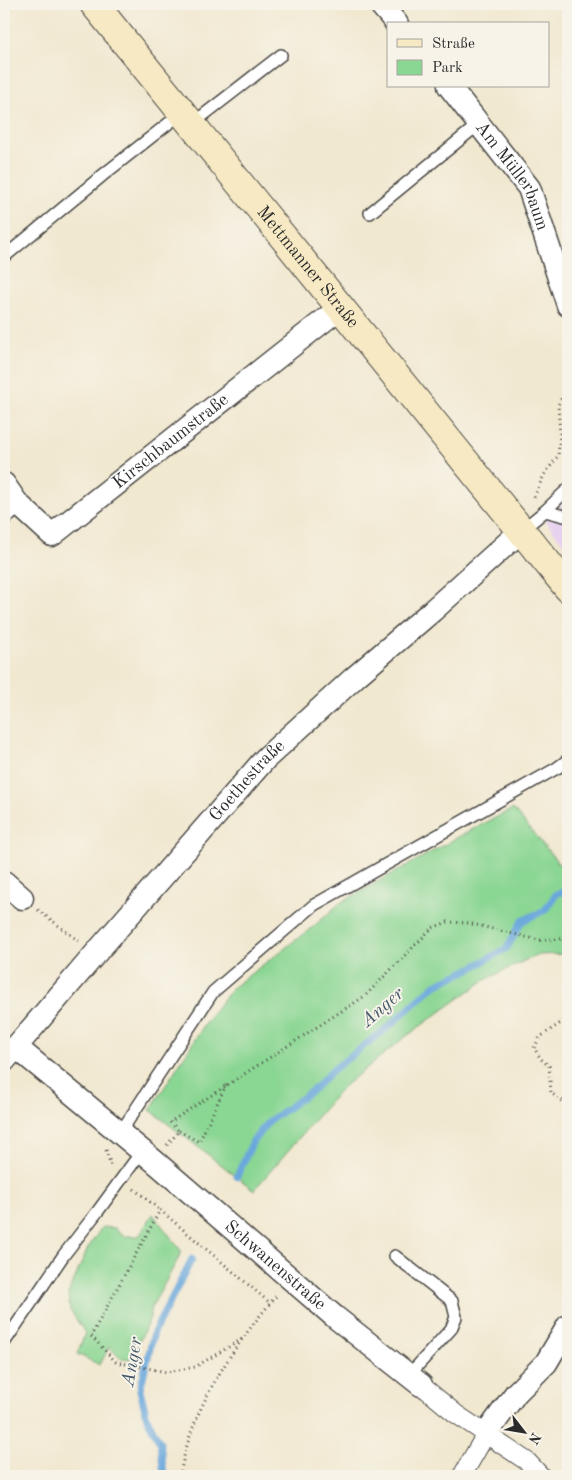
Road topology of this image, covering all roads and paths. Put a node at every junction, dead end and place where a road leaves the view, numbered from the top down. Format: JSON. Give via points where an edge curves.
{"nodes":[{"id":1,"x":94,"y":4,"type":"edge"},
{"id":2,"x":380,"y":4,"type":"edge"},
{"id":3,"x":395,"y":22,"type":"edge"},
{"id":4,"x":281,"y":55,"type":"dead end"},
{"id":5,"x":451,"y":88,"type":"edge"},
{"id":6,"x":187,"y":118,"type":"junction"},
{"id":7,"x":479,"y":124,"type":"junction"},
{"id":8,"x":370,"y":213,"type":"dead end"},
{"id":9,"x":4,"y":257,"type":"edge"},
{"id":10,"x":568,"y":305,"type":"edge"},
{"id":11,"x":341,"y":307,"type":"junction"},
{"id":12,"x":568,"y":385,"type":"edge"},
{"id":13,"x":4,"y":484,"type":"edge"},
{"id":14,"x":568,"y":489,"type":"edge"},
{"id":15,"x":10,"y":508,"type":"edge"},
{"id":16,"x":545,"y":511,"type":"junction"},
{"id":17,"x":568,"y":517,"type":"edge"},
{"id":18,"x":522,"y":530,"type":"junction"},
{"id":19,"x":568,"y":588,"type":"edge"},
{"id":20,"x":568,"y":760,"type":"edge"},
{"id":21,"x":4,"y":882,"type":"edge"},
{"id":22,"x":22,"y":898,"type":"joint"},
{"id":23,"x":568,"y":937,"type":"edge"},
{"id":24,"x":96,"y":953,"type":"junction"},
{"id":25,"x":568,"y":1018,"type":"edge"},
{"id":26,"x":10,"y":1054,"type":"edge"},
{"id":27,"x":226,"y":1085,"type":"junction"},
{"id":28,"x":568,"y":1106,"type":"edge"},
{"id":29,"x":179,"y":1131,"type":"junction"},
{"id":30,"x":120,"y":1133,"type":"junction"},
{"id":31,"x":148,"y":1156,"type":"junction"},
{"id":32,"x":395,"y":1256,"type":"dead end"},
{"id":33,"x":290,"y":1279,"type":"junction"},
{"id":34,"x":270,"y":1304,"type":"junction"},
{"id":35,"x":568,"y":1326,"type":"edge"},
{"id":36,"x":242,"y":1339,"type":"junction"},
{"id":37,"x":4,"y":1344,"type":"edge"},
{"id":38,"x":415,"y":1380,"type":"junction"},
{"id":39,"x":486,"y":1434,"type":"junction"},
{"id":40,"x":180,"y":1476,"type":"edge"},
{"id":41,"x":462,"y":1476,"type":"edge"},
{"id":42,"x":541,"y":1476,"type":"edge"}],
"edges":[{"from":1,"to":6,"type":"main road","name":"Mettmanner Straße"},
{"from":2,"to":3,"type":"street"},
{"from":4,"to":6,"type":"lane"},
{"from":5,"to":7,"type":"street","name":"Am Müllerbaum"},
{"from":6,"to":9,"type":"lane","via":[[103,175]]},
{"from":6,"to":11,"type":"main road","name":"Mettmanner Straße"},
{"from":7,"to":8,"type":"lane"},
{"from":7,"to":10,"type":"street","name":"Am Müllerbaum","via":[[529,188]]},
{"from":11,"to":15,"type":"street","name":"Kirschbaumstraße","via":[[52,535]]},
{"from":11,"to":18,"type":"main road","name":"Mettmanner Straße"},
{"from":12,"to":18,"type":"path","via":[[558,405],[558,456],[544,475]]},
{"from":13,"to":15,"type":"street"},
{"from":14,"to":16,"type":"lane"},
{"from":16,"to":17,"type":"lane"},
{"from":16,"to":18,"type":"lane"},
{"from":18,"to":19,"type":"main road","name":"Mettmanner Straße"},
{"from":18,"to":24,"type":"street","name":"Goethestraße","via":[[265,759]]},
{"from":20,"to":30,"type":"lane","via":[[314,905],[212,992]]},
{"from":21,"to":22,"type":"street"},
{"from":22,"to":24,"type":"path"},
{"from":23,"to":27,"type":"path","via":[[539,940],[468,923],[448,922],[432,928],[365,996]]},
{"from":24,"to":26,"type":"street","name":"Goethestraße"},
{"from":25,"to":28,"type":"path","via":[[540,1037],[534,1048],[549,1066],[551,1093]]},
{"from":26,"to":30,"type":"street","name":"Schwanenstraße"},
{"from":27,"to":29,"type":"path","via":[[170,1122]]},
{"from":27,"to":29,"type":"path","via":[[199,1142]]},
{"from":29,"to":31,"type":"path"},
{"from":30,"to":31,"type":"street","name":"Schwanenstraße"},
{"from":31,"to":33,"type":"street","name":"Schwanenstraße"},
{"from":31,"to":37,"type":"lane","via":[[63,1256]]},
{"from":32,"to":38,"type":"lane","via":[[452,1301],[456,1317]]},
{"from":33,"to":34,"type":"path"},
{"from":33,"to":38,"type":"street","name":"Schwanenstraße"},
{"from":34,"to":36,"type":"path"},
{"from":34,"to":36,"type":"path","via":[[160,1210],[91,1336],[116,1362],[167,1372],[195,1366]]},
{"from":35,"to":39,"type":"street","via":[[546,1363],[516,1393]]},
{"from":36,"to":40,"type":"path","via":[[216,1378],[195,1419]]},
{"from":38,"to":39,"type":"street","name":"Schwanenstraße"},
{"from":39,"to":41,"type":"street"},
{"from":39,"to":42,"type":"street","name":"Schwanenstraße","via":[[528,1462]]}]}
